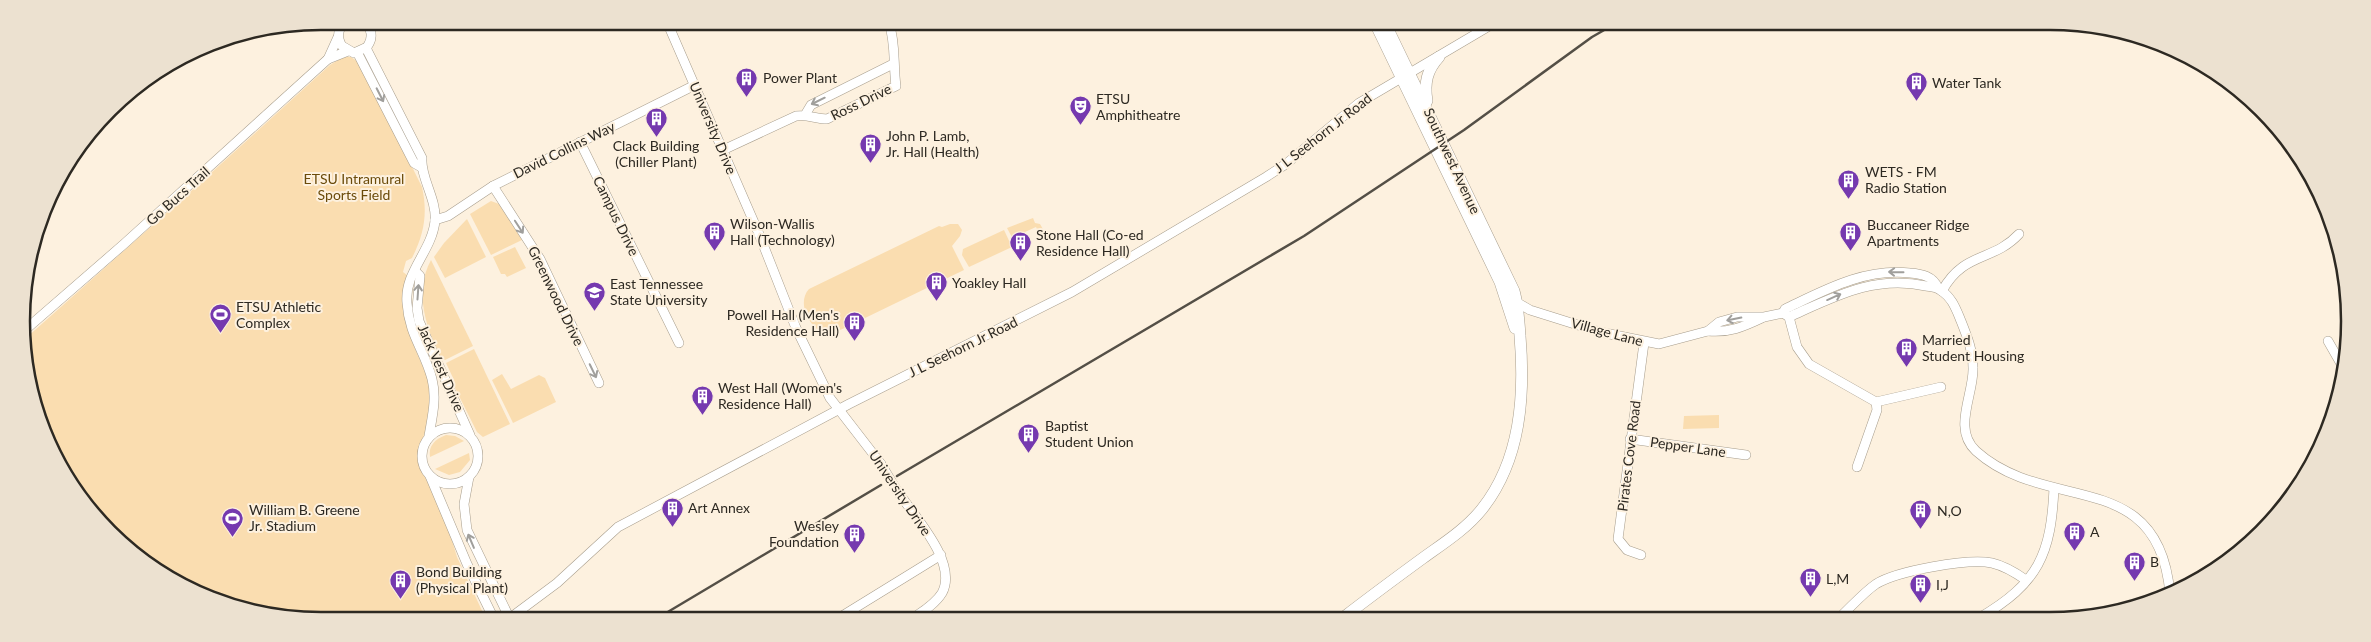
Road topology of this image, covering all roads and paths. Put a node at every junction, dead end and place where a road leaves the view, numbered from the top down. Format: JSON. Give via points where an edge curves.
{"nodes":[{"id":1,"x":340,"y":30,"type":"edge"},
{"id":2,"x":369,"y":30,"type":"edge"},
{"id":3,"x":671,"y":30,"type":"edge"},
{"id":4,"x":891,"y":30,"type":"edge"},
{"id":5,"x":1379,"y":30,"type":"edge"},
{"id":6,"x":1388,"y":30,"type":"edge"},
{"id":7,"x":1483,"y":30,"type":"edge"},
{"id":8,"x":338,"y":37,"type":"junction"},
{"id":9,"x":366,"y":48,"type":"junction"},
{"id":10,"x":352,"y":52,"type":"junction"},
{"id":11,"x":1439,"y":57,"type":"junction"},
{"id":12,"x":328,"y":59,"type":"junction"},
{"id":13,"x":893,"y":64,"type":"junction"},
{"id":14,"x":1405,"y":76,"type":"junction"},
{"id":15,"x":695,"y":85,"type":"junction"},
{"id":16,"x":1428,"y":109,"type":"junction"},
{"id":17,"x":805,"y":115,"type":"junction"},
{"id":18,"x":580,"y":142,"type":"junction"},
{"id":19,"x":723,"y":150,"type":"junction"},
{"id":20,"x":421,"y":166,"type":"junction"},
{"id":21,"x":493,"y":186,"type":"junction"},
{"id":22,"x":435,"y":220,"type":"junction"},
{"id":23,"x":2019,"y":234,"type":"dead end"},
{"id":24,"x":415,"y":271,"type":"junction"},
{"id":25,"x":1940,"y":290,"type":"junction"},
{"id":26,"x":1513,"y":304,"type":"junction"},
{"id":27,"x":1786,"y":313,"type":"junction"},
{"id":28,"x":30,"y":325,"type":"edge"},
{"id":29,"x":2328,"y":341,"type":"dead end"},
{"id":30,"x":1644,"y":343,"type":"junction"},
{"id":31,"x":679,"y":344,"type":"dead end"},
{"id":32,"x":2339,"y":359,"type":"edge"},
{"id":33,"x":599,"y":383,"type":"dead end"},
{"id":34,"x":1942,"y":387,"type":"dead end"},
{"id":35,"x":1876,"y":402,"type":"junction"},
{"id":36,"x":839,"y":410,"type":"junction"},
{"id":37,"x":470,"y":435,"type":"junction"},
{"id":38,"x":429,"y":436,"type":"junction"},
{"id":39,"x":1630,"y":439,"type":"junction"},
{"id":40,"x":1746,"y":455,"type":"dead end"},
{"id":41,"x":1856,"y":467,"type":"dead end"},
{"id":42,"x":430,"y":476,"type":"junction"},
{"id":43,"x":469,"y":477,"type":"junction"},
{"id":44,"x":2054,"y":488,"type":"junction"},
{"id":45,"x":941,"y":555,"type":"junction"},
{"id":46,"x":1641,"y":555,"type":"dead end"},
{"id":47,"x":2026,"y":580,"type":"junction"},
{"id":48,"x":2169,"y":586,"type":"edge"},
{"id":49,"x":490,"y":612,"type":"edge"},
{"id":50,"x":506,"y":612,"type":"edge"},
{"id":51,"x":519,"y":612,"type":"edge"},
{"id":52,"x":848,"y":612,"type":"edge"},
{"id":53,"x":922,"y":612,"type":"edge"},
{"id":54,"x":1351,"y":612,"type":"edge"},
{"id":55,"x":1846,"y":612,"type":"edge"},
{"id":56,"x":1988,"y":612,"type":"edge"}],
"edges":[{"from":1,"to":8,"type":"street","name":"Go Bucs Trail"},
{"from":2,"to":9,"type":"street","via":[[370,43]]},
{"from":3,"to":15,"type":"street","name":"University Drive"},
{"from":4,"to":13,"type":"street","name":"Ross Drive","via":[[895,40]]},
{"from":5,"to":14,"type":"street"},
{"from":6,"to":14,"type":"street"},
{"from":7,"to":11,"type":"street"},
{"from":8,"to":10,"type":"street","name":"Jack Vest Drive","via":[[342,46]]},
{"from":8,"to":12,"type":"street","name":"Go Bucs Trail"},
{"from":9,"to":10,"type":"street","name":"Go Bucs Trail"},
{"from":9,"to":20,"type":"street","name":"Jack Vest Drive","via":[[422,158]]},
{"from":10,"to":12,"type":"street","name":"Go Bucs Trail"},
{"from":10,"to":20,"type":"street","name":"Jack Vest Drive","one_way":true,"via":[[414,163]]},
{"from":11,"to":14,"type":"street"},
{"from":11,"to":16,"type":"street","via":[[1427,75]]},
{"from":12,"to":28,"type":"street","name":"Go Bucs Trail"},
{"from":13,"to":17,"type":"street","name":"Ross Drive","one_way":true,"via":[[811,105]]},
{"from":13,"to":17,"type":"street","name":"Ross Drive","via":[[896,86],[827,119]]},
{"from":14,"to":16,"type":"street","name":"Southwest Avenue"},
{"from":14,"to":26,"type":"street","name":"Southwest Avenue","via":[[1487,255]]},
{"from":14,"to":36,"type":"street","name":"J L Seehorn Jr Road","via":[[1359,103],[1286,164],[1072,292]]},
{"from":15,"to":18,"type":"street","name":"David Collins Way"},
{"from":15,"to":19,"type":"street","name":"University Drive"},
{"from":16,"to":26,"type":"street","name":"Southwest Avenue","via":[[1514,290]]},
{"from":17,"to":19,"type":"street","name":"Ross Drive","via":[[796,116]]},
{"from":18,"to":21,"type":"street","name":"David Collins Way"},
{"from":18,"to":31,"type":"street","name":"Campus Drive"},
{"from":19,"to":36,"type":"street","name":"University Drive","via":[[796,328]]},
{"from":20,"to":22,"type":"street","name":"Jack Vest Drive","via":[[432,195]]},
{"from":21,"to":22,"type":"street","name":"David Collins Way","via":[[448,216]]},
{"from":21,"to":33,"type":"street","name":"Greenwood Drive","one_way":true,"via":[[540,258]]},
{"from":22,"to":24,"type":"street","name":"Jack Vest Drive","via":[[433,232]]},
{"from":23,"to":25,"type":"street","via":[[1999,250],[1964,265]]},
{"from":37,"to":24,"type":"street","name":"Jack Vest Drive","one_way":true,"via":[[421,327],[417,308],[420,276]]},
{"from":24,"to":38,"type":"street","name":"Jack Vest Drive","via":[[407,290],[408,317],[434,388]]},
{"from":25,"to":27,"type":"street","name":"Village Lane","via":[[1916,283],[1880,283]]},
{"from":25,"to":44,"type":"street","via":[[1954,303],[1972,352],[1972,383],[1965,423],[1970,445],[2008,470]]},
{"from":26,"to":30,"type":"street","name":"Village Lane"},
{"from":26,"to":54,"type":"street","name":"Southwest Avenue","via":[[1520,338],[1522,386],[1518,427],[1511,453],[1491,496],[1460,531]]},
{"from":27,"to":30,"type":"street","name":"Village Lane","via":[[1764,317],[1723,333],[1708,331],[1670,343]]},
{"from":27,"to":35,"type":"street","via":[[1797,347],[1810,364]]},
{"from":29,"to":32,"type":"street"},
{"from":30,"to":39,"type":"street","name":"Pirates Cove Road"},
{"from":34,"to":35,"type":"street"},
{"from":35,"to":41,"type":"street","via":[[1877,410]]},
{"from":36,"to":45,"type":"street","name":"University Drive","bridge":true,"via":[[881,464]]},
{"from":36,"to":51,"type":"street","name":"J L Seehorn Jr Road","via":[[618,527],[557,584]]},
{"from":37,"to":38,"type":"street","via":[[463,430],[446,427]]},
{"from":37,"to":43,"type":"street","via":[[478,453],[475,469]]},
{"from":38,"to":42,"type":"street","via":[[421,460]]},
{"from":39,"to":40,"type":"street","name":"Pepper Lane"},
{"from":39,"to":46,"type":"street","name":"Pirates Cove Road","via":[[1618,539],[1626,550]]},
{"from":42,"to":43,"type":"street","via":[[449,484]]},
{"from":42,"to":49,"type":"street"},
{"from":50,"to":43,"type":"street","one_way":true,"via":[[467,530],[464,504]]},
{"from":44,"to":47,"type":"street","via":[[2048,545],[2040,565]]},
{"from":44,"to":48,"type":"street","via":[[2114,505],[2143,523],[2160,545]]},
{"from":45,"to":52,"type":"street"},
{"from":45,"to":53,"type":"street","via":[[946,576],[941,593]]},
{"from":47,"to":55,"type":"street","via":[[1991,563],[1955,563],[1876,584]]},
{"from":47,"to":56,"type":"street"}]}
